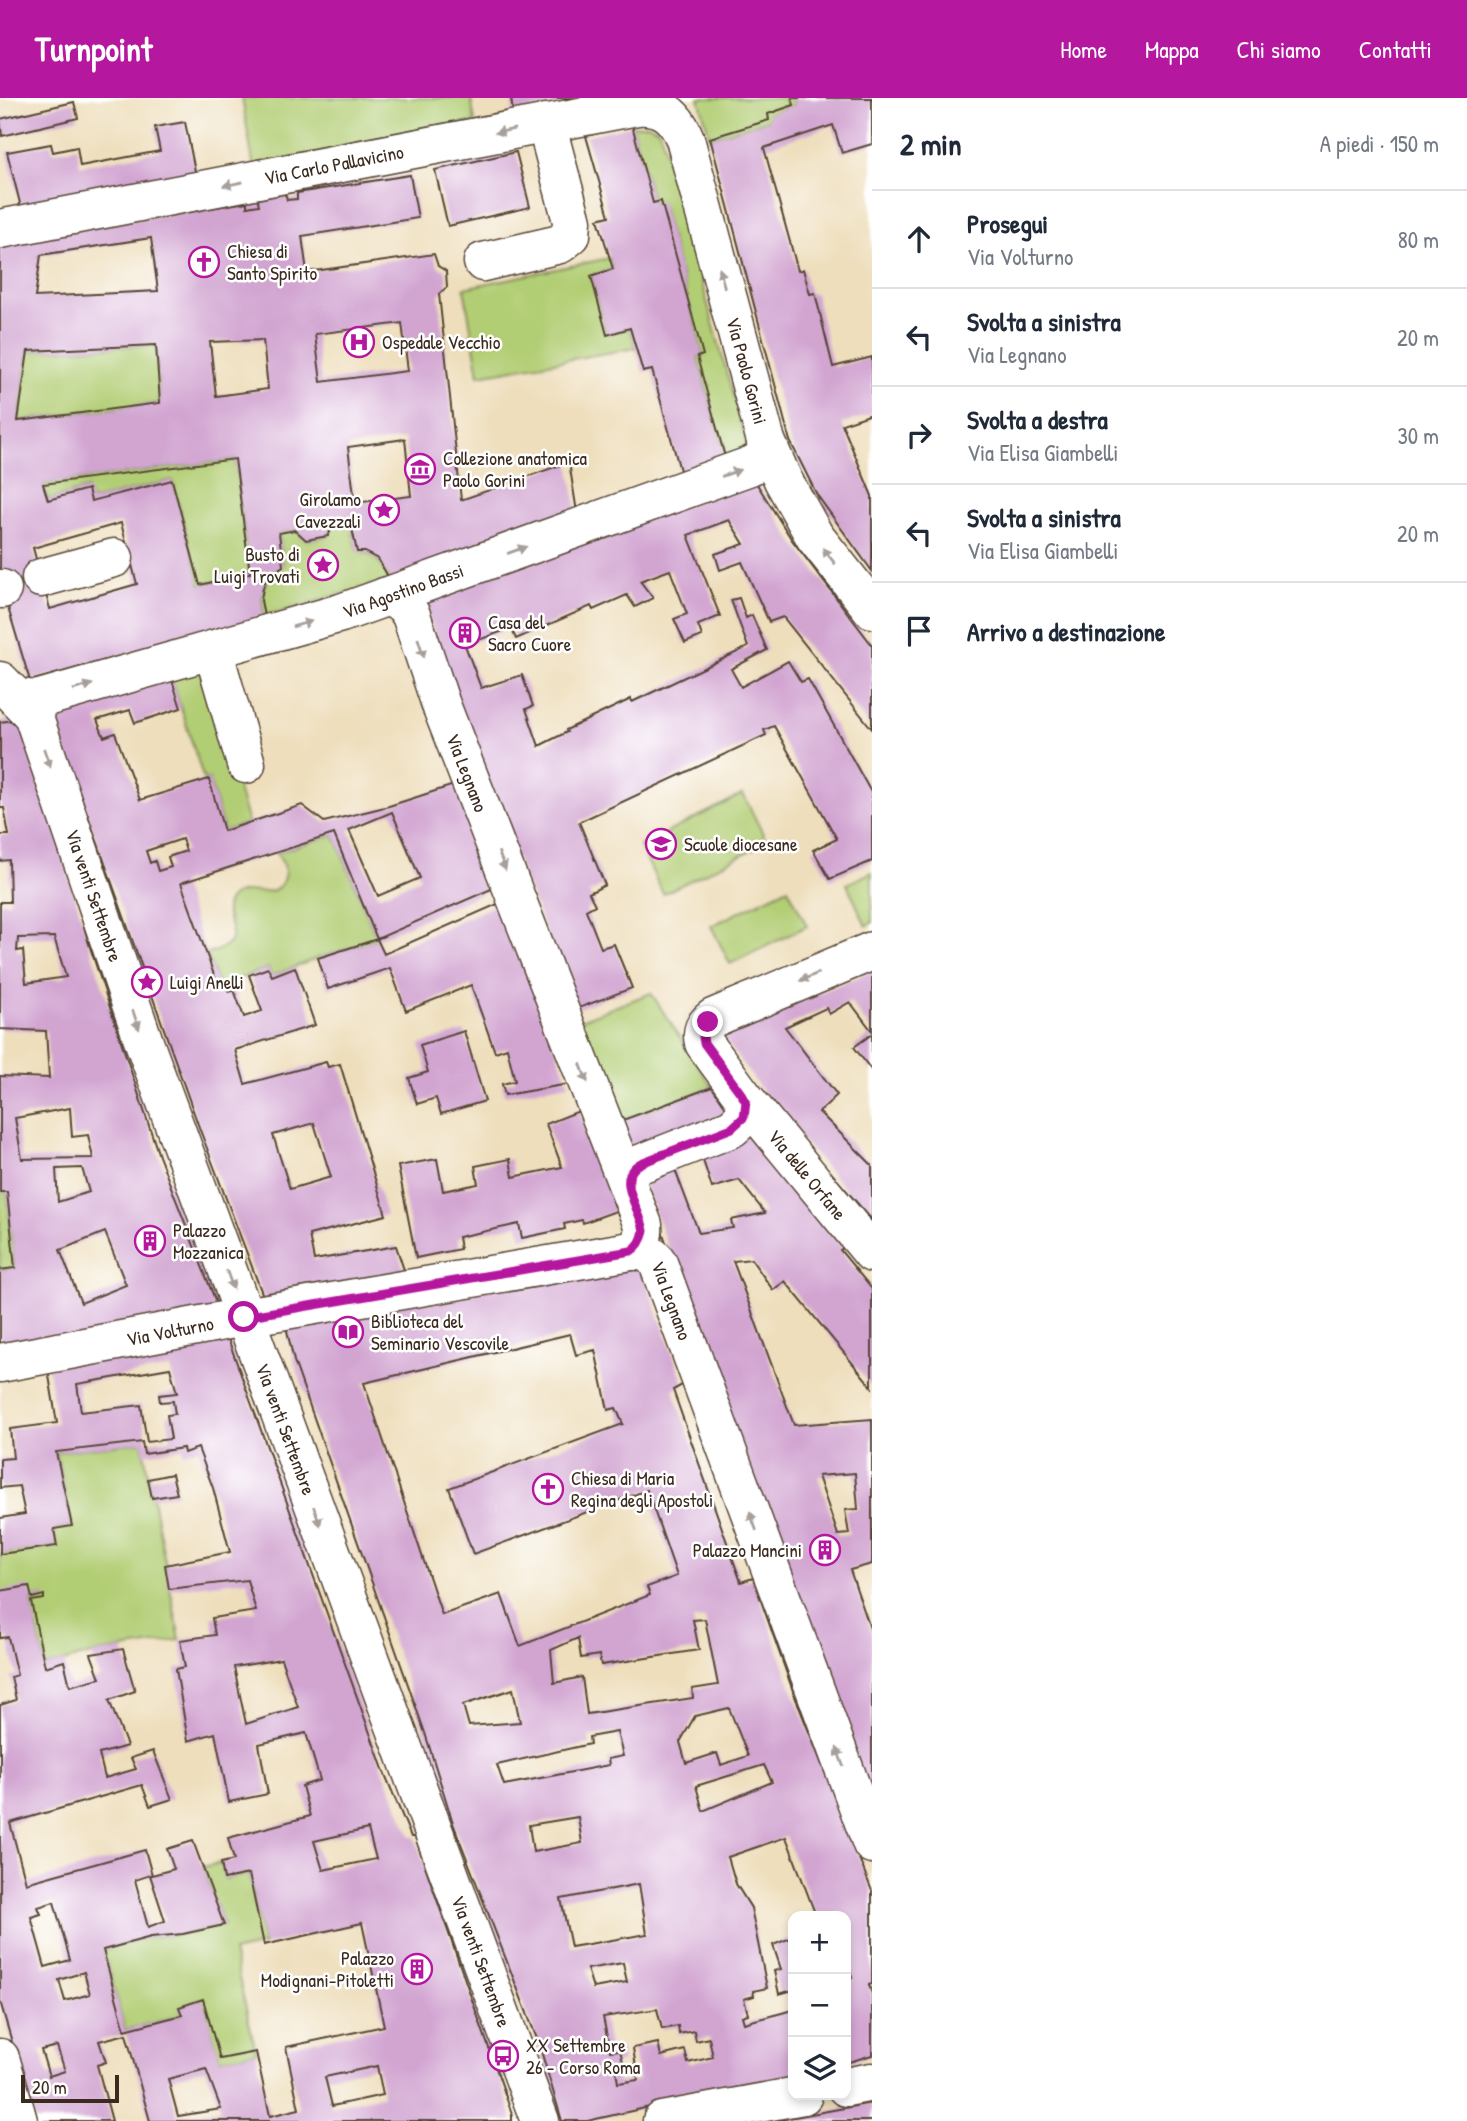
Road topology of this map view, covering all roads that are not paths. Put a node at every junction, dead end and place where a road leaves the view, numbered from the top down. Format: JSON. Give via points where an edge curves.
{"nodes":[{"id":1,"x":668,"y":112,"type":"joint"},
{"id":2,"x":546,"y":124,"type":"junction"},
{"id":3,"x":0,"y":229,"type":"edge"},
{"id":4,"x":483,"y":262,"type":"dead end"},
{"id":5,"x":766,"y":441,"type":"junction"},
{"id":6,"x":114,"y":558,"type":"dead end"},
{"id":7,"x":41,"y":578,"type":"dead end"},
{"id":8,"x":385,"y":597,"type":"junction"},
{"id":9,"x":872,"y":609,"type":"edge"},
{"id":10,"x":213,"y":650,"type":"junction"},
{"id":11,"x":8,"y":689,"type":"edge"},
{"id":12,"x":246,"y":764,"type":"dead end"},
{"id":13,"x":872,"y":951,"type":"edge"},
{"id":14,"x":742,"y":1095,"type":"junction"},
{"id":15,"x":628,"y":1185,"type":"junction"},
{"id":16,"x":631,"y":1251,"type":"junction"},
{"id":17,"x":872,"y":1253,"type":"edge"},
{"id":18,"x":244,"y":1317,"type":"junction"},
{"id":19,"x":0,"y":1363,"type":"edge"},
{"id":20,"x":872,"y":1844,"type":"edge"},
{"id":21,"x":0,"y":2058,"type":"edge"},
{"id":22,"x":872,"y":2082,"type":"edge"},
{"id":23,"x":851,"y":2086,"type":"edge"},
{"id":24,"x":788,"y":2098,"type":"edge"},
{"id":25,"x":18,"y":2121,"type":"edge"},
{"id":26,"x":540,"y":2121,"type":"edge"},
{"id":27,"x":662,"y":2121,"type":"edge"}],
"edges":[{"from":1,"to":2,"type":"street","name":"Via Carlo Pallavicino","via":[[637,106]]},
{"from":5,"to":1,"type":"street","name":"Via Paolo Gorini","one_way":true,"via":[[685,139]]},
{"from":2,"to":3,"type":"street","name":"Via Carlo Pallavicino","one_way":true},
{"from":2,"to":4,"type":"street","via":[[572,221],[571,235],[560,244]]},
{"from":8,"to":5,"type":"street","name":"Via Agostino Bassi","one_way":true,"via":[[750,466],[762,459]]},
{"from":9,"to":5,"type":"street","name":"Via Paolo Gorini","one_way":true,"via":[[815,537]]},
{"from":6,"to":7,"type":"street"},
{"from":10,"to":8,"type":"street","name":"Via Agostino Bassi","one_way":true},
{"from":8,"to":15,"type":"street","name":"Via Legnano","one_way":true,"via":[[402,602],[411,615],[441,705]]},
{"from":11,"to":10,"type":"street","name":"Via Agostino Bassi","one_way":true,"via":[[36,700]]},
{"from":10,"to":12,"type":"street"},
{"from":11,"to":18,"type":"street","name":"Via venti Settembre","one_way":true,"via":[[33,715]]},
{"from":13,"to":14,"type":"street","name":"Via delle Orfane","one_way":true,"via":[[708,1022],[704,1043]]},
{"from":14,"to":15,"type":"street","via":[[746,1110],[739,1123],[635,1166]]},
{"from":14,"to":17,"type":"street","name":"Via delle Orfane"},
{"from":15,"to":16,"type":"street","name":"Via Legnano","via":[[644,1231]]},
{"from":16,"to":18,"type":"street","name":"Via Volturno"},
{"from":20,"to":16,"type":"street","name":"Via Legnano","one_way":true,"via":[[657,1263],[647,1252]]},
{"from":18,"to":19,"type":"street","name":"Via Volturno"},
{"from":18,"to":26,"type":"street","name":"Via venti Settembre","one_way":true},
{"from":21,"to":25,"type":"street"},
{"from":22,"to":23,"type":"street"},
{"from":24,"to":27,"type":"street"}]}
